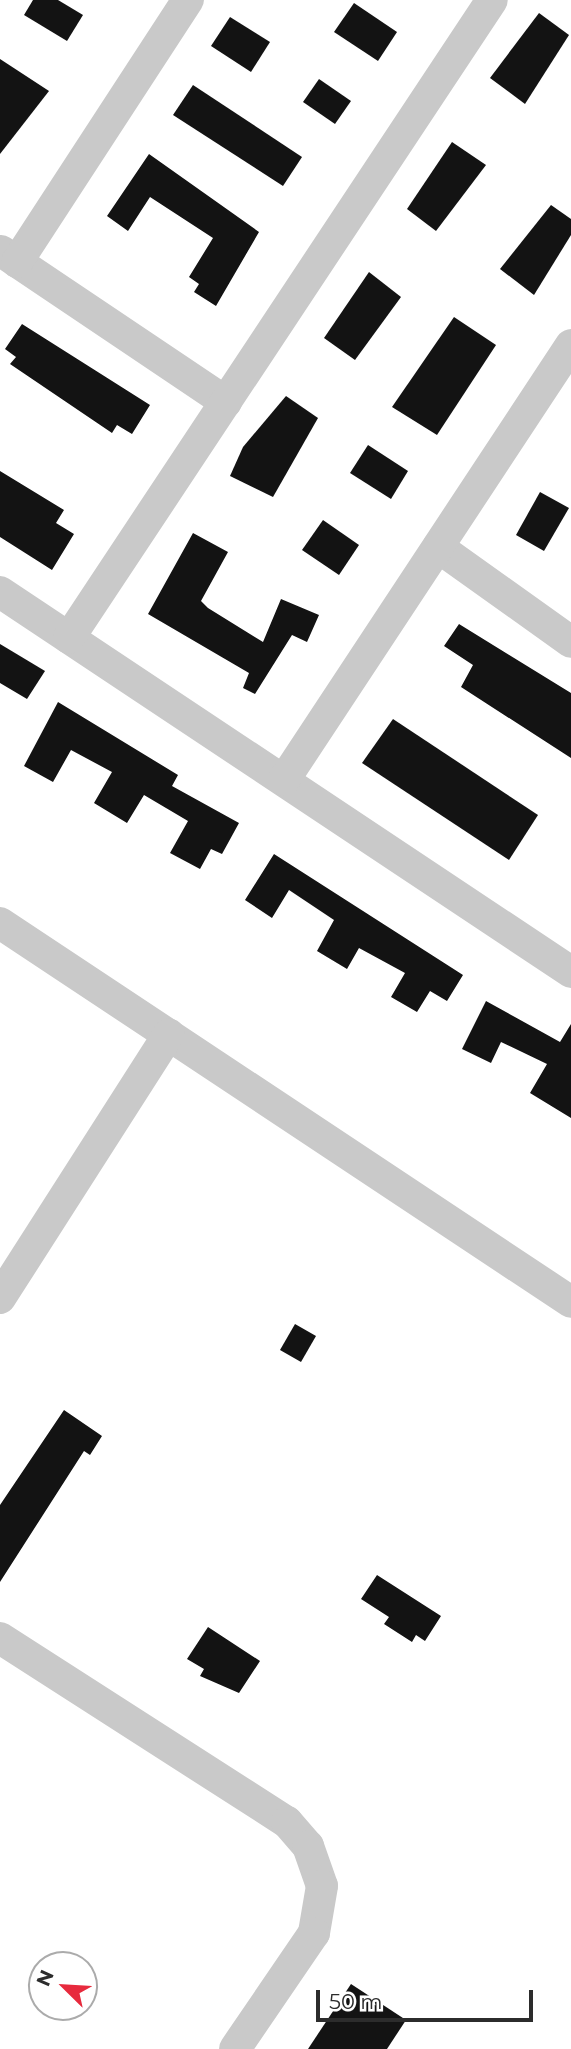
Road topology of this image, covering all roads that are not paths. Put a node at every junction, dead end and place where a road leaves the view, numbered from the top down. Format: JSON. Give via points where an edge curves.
{"nodes":[{"id":1,"x":188,"y":0,"type":"edge"},
{"id":2,"x":492,"y":0,"type":"edge"},
{"id":3,"x":8,"y":256,"type":"edge"},
{"id":4,"x":571,"y":345,"type":"edge"},
{"id":5,"x":226,"y":402,"type":"junction"},
{"id":6,"x":438,"y":547,"type":"junction"},
{"id":7,"x":0,"y":592,"type":"edge"},
{"id":8,"x":69,"y":638,"type":"junction"},
{"id":9,"x":571,"y":642,"type":"edge"},
{"id":10,"x":284,"y":780,"type":"junction"},
{"id":11,"x":0,"y":923,"type":"edge"},
{"id":12,"x":571,"y":972,"type":"edge"},
{"id":13,"x":169,"y":1034,"type":"junction"},
{"id":14,"x":0,"y":1298,"type":"edge"},
{"id":15,"x":571,"y":1302,"type":"edge"},
{"id":16,"x":0,"y":1638,"type":"edge"},
{"id":17,"x":235,"y":2049,"type":"edge"}],
"edges":[{"from":1,"to":3,"type":"street"},
{"from":2,"to":5,"type":"street"},
{"from":3,"to":5,"type":"street"},
{"from":4,"to":6,"type":"street"},
{"from":5,"to":8,"type":"street"},
{"from":6,"to":9,"type":"street"},
{"from":6,"to":10,"type":"street"},
{"from":7,"to":8,"type":"street"},
{"from":8,"to":10,"type":"street"},
{"from":10,"to":12,"type":"street"},
{"from":11,"to":13,"type":"street"},
{"from":13,"to":14,"type":"street"},
{"from":13,"to":15,"type":"street"},
{"from":16,"to":17,"type":"street","via":[[287,1822],[308,1846],[322,1886],[314,1933]]}]}
